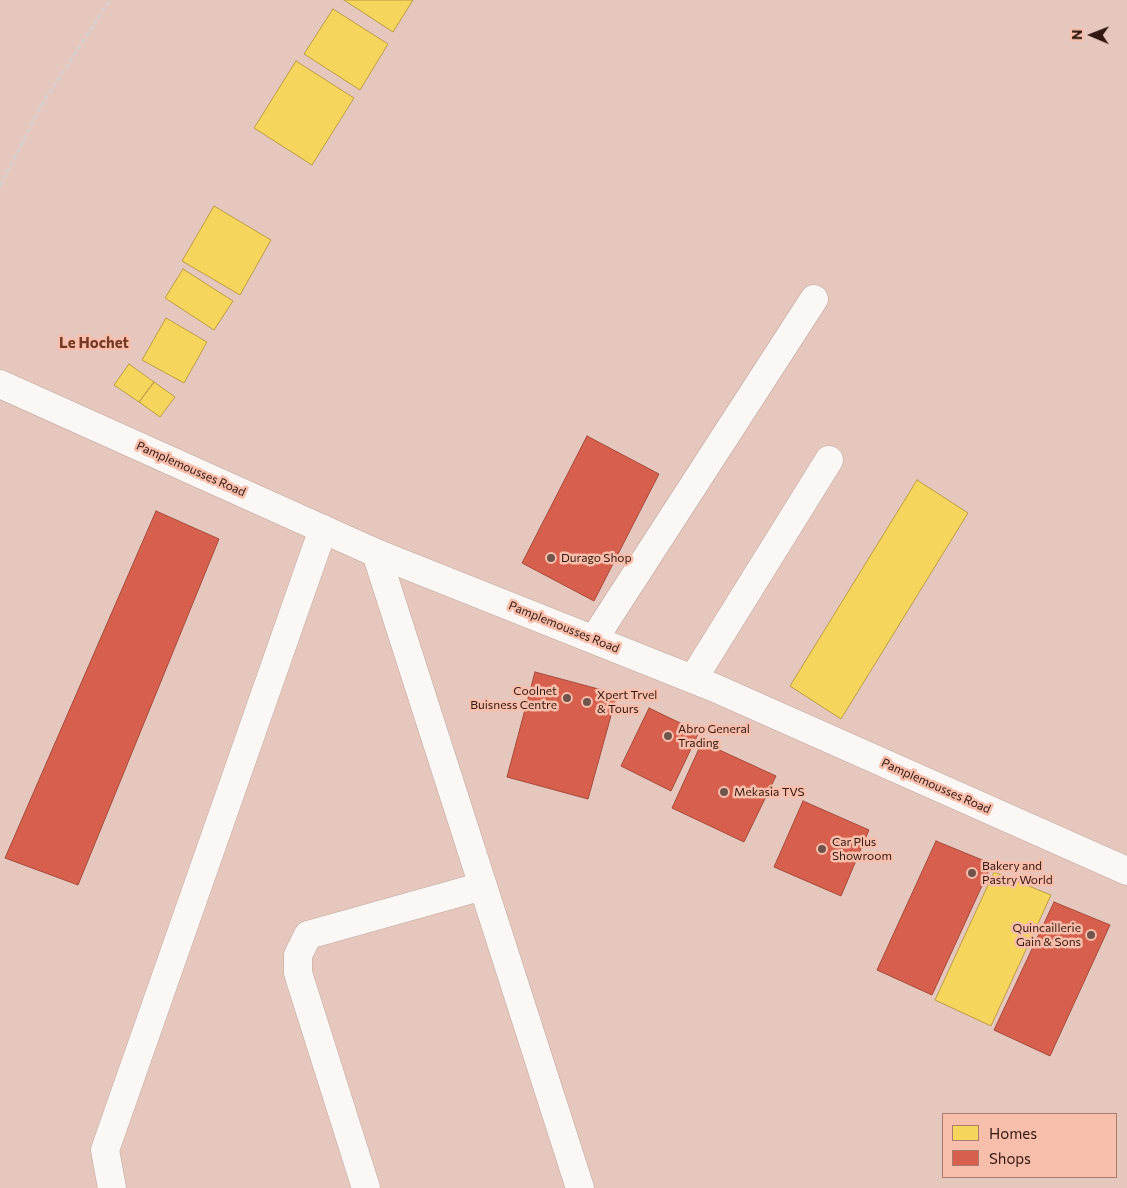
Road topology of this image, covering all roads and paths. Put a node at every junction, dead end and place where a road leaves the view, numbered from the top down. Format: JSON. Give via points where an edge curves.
{"nodes":[{"id":1,"x":110,"y":0,"type":"edge"},
{"id":2,"x":0,"y":186,"type":"edge"},
{"id":3,"x":814,"y":299,"type":"dead end"},
{"id":4,"x":0,"y":384,"type":"edge"},
{"id":5,"x":829,"y":460,"type":"dead end"},
{"id":6,"x":323,"y":529,"type":"junction"},
{"id":7,"x":376,"y":553,"type":"junction"},
{"id":8,"x":594,"y":639,"type":"junction"},
{"id":9,"x":693,"y":679,"type":"junction"},
{"id":10,"x":1127,"y":871,"type":"edge"},
{"id":11,"x":483,"y":886,"type":"junction"},
{"id":12,"x":112,"y":1188,"type":"edge"},
{"id":13,"x":366,"y":1188,"type":"edge"},
{"id":14,"x":580,"y":1188,"type":"edge"}],
"edges":[{"from":1,"to":2,"type":"path","via":[[40,106]]},
{"from":3,"to":8,"type":"street"},
{"from":4,"to":6,"type":"street","name":"Pamplemousses Road"},
{"from":5,"to":9,"type":"street"},
{"from":6,"to":7,"type":"street","name":"Pamplemousses Road"},
{"from":6,"to":12,"type":"street","via":[[105,1150]]},
{"from":7,"to":8,"type":"street","name":"Pamplemousses Road"},
{"from":7,"to":11,"type":"street"},
{"from":8,"to":9,"type":"street","name":"Pamplemousses Road"},
{"from":9,"to":10,"type":"street","name":"Pamplemousses Road"},
{"from":11,"to":13,"type":"street","via":[[308,935],[298,955],[298,973]]},
{"from":11,"to":14,"type":"street"}]}
